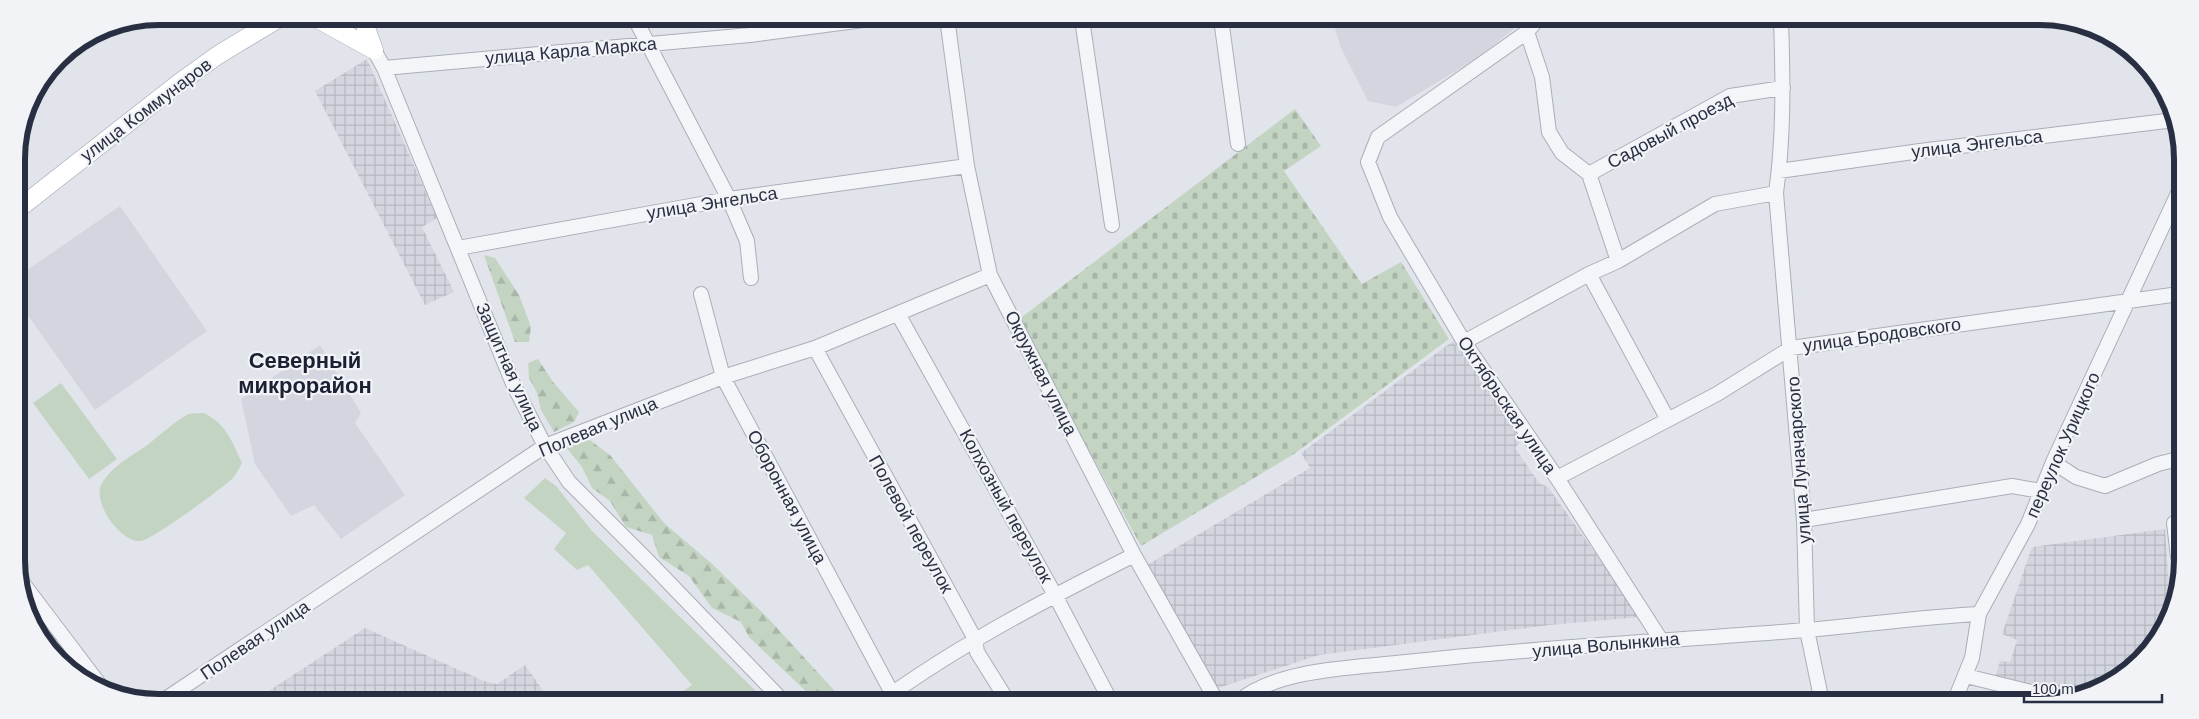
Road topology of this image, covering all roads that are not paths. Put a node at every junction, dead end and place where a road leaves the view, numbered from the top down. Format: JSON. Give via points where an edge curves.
{"nodes":[{"id":1,"x":268,"y":25,"type":"edge"},
{"id":2,"x":329,"y":25,"type":"edge"},
{"id":3,"x":338,"y":25,"type":"edge"},
{"id":4,"x":365,"y":25,"type":"edge"},
{"id":5,"x":638,"y":25,"type":"edge"},
{"id":6,"x":825,"y":25,"type":"edge"},
{"id":7,"x":948,"y":25,"type":"edge"},
{"id":8,"x":1083,"y":25,"type":"edge"},
{"id":9,"x":1222,"y":25,"type":"edge"},
{"id":10,"x":1533,"y":25,"type":"edge"},
{"id":11,"x":1782,"y":25,"type":"edge"},
{"id":12,"x":1527,"y":32,"type":"junction"},
{"id":13,"x":345,"y":34,"type":"junction"},
{"id":14,"x":647,"y":44,"type":"junction"},
{"id":15,"x":374,"y":50,"type":"junction"},
{"id":16,"x":384,"y":68,"type":"junction"},
{"id":17,"x":1783,"y":88,"type":"junction"},
{"id":18,"x":2168,"y":121,"type":"edge"},
{"id":19,"x":1238,"y":144,"type":"dead end"},
{"id":20,"x":967,"y":166,"type":"junction"},
{"id":21,"x":1779,"y":171,"type":"junction"},
{"id":22,"x":1589,"y":174,"type":"junction"},
{"id":23,"x":1776,"y":193,"type":"junction"},
{"id":24,"x":728,"y":198,"type":"junction"},
{"id":25,"x":2174,"y":201,"type":"edge"},
{"id":26,"x":25,"y":204,"type":"edge"},
{"id":27,"x":1112,"y":225,"type":"dead end"},
{"id":28,"x":458,"y":248,"type":"junction"},
{"id":29,"x":1618,"y":261,"type":"junction"},
{"id":30,"x":1589,"y":274,"type":"junction"},
{"id":31,"x":990,"y":275,"type":"junction"},
{"id":32,"x":751,"y":278,"type":"dead end"},
{"id":33,"x":701,"y":294,"type":"dead end"},
{"id":34,"x":2174,"y":295,"type":"edge"},
{"id":35,"x":2127,"y":300,"type":"junction"},
{"id":36,"x":898,"y":314,"type":"junction"},
{"id":37,"x":1464,"y":342,"type":"junction"},
{"id":38,"x":815,"y":348,"type":"junction"},
{"id":39,"x":1791,"y":348,"type":"junction"},
{"id":40,"x":723,"y":377,"type":"junction"},
{"id":41,"x":1667,"y":418,"type":"junction"},
{"id":42,"x":545,"y":446,"type":"junction"},
{"id":43,"x":2174,"y":460,"type":"edge"},
{"id":44,"x":2052,"y":462,"type":"junction"},
{"id":45,"x":1557,"y":478,"type":"junction"},
{"id":46,"x":2041,"y":490,"type":"junction"},
{"id":47,"x":1804,"y":520,"type":"junction"},
{"id":48,"x":1134,"y":555,"type":"junction"},
{"id":49,"x":1055,"y":595,"type":"junction"},
{"id":50,"x":32,"y":602,"type":"edge"},
{"id":51,"x":1979,"y":614,"type":"junction"},
{"id":52,"x":1807,"y":630,"type":"junction"},
{"id":53,"x":975,"y":639,"type":"junction"},
{"id":54,"x":1661,"y":640,"type":"junction"},
{"id":55,"x":93,"y":676,"type":"edge"},
{"id":56,"x":1966,"y":676,"type":"junction"},
{"id":57,"x":173,"y":694,"type":"edge"},
{"id":58,"x":776,"y":694,"type":"edge"},
{"id":59,"x":886,"y":694,"type":"edge"},
{"id":60,"x":890,"y":694,"type":"edge"},
{"id":61,"x":1003,"y":694,"type":"edge"},
{"id":62,"x":1107,"y":694,"type":"edge"},
{"id":63,"x":1213,"y":694,"type":"edge"},
{"id":64,"x":1249,"y":694,"type":"edge"},
{"id":65,"x":1820,"y":694,"type":"edge"},
{"id":66,"x":1958,"y":694,"type":"edge"},
{"id":67,"x":2040,"y":694,"type":"edge"}],
"edges":[{"from":1,"to":26,"type":"main road","name":"улица Коммунаров","via":[[179,82]]},
{"from":2,"to":13,"type":"main road"},
{"from":3,"to":13,"type":"main road"},
{"from":4,"to":15,"type":"main road"},
{"from":5,"to":14,"type":"street"},
{"from":6,"to":14,"type":"street","name":"улица Карла Маркса"},
{"from":7,"to":20,"type":"street","name":"Окружная улица"},
{"from":8,"to":27,"type":"street"},
{"from":9,"to":19,"type":"street"},
{"from":10,"to":12,"type":"street"},
{"from":11,"to":17,"type":"street","name":"улица Луначарского"},
{"from":12,"to":22,"type":"street","via":[[1542,77],[1549,132],[1562,153]]},
{"from":12,"to":37,"type":"street","name":"Октябрьская улица","via":[[1378,137],[1368,162],[1390,217]]},
{"from":13,"to":15,"type":"main road"},
{"from":14,"to":16,"type":"street","name":"улица Карла Маркса"},
{"from":14,"to":24,"type":"street"},
{"from":15,"to":16,"type":"street","name":"Защитная улица"},
{"from":16,"to":28,"type":"street","name":"Защитная улица"},
{"from":17,"to":21,"type":"street","name":"улица Луначарского"},
{"from":17,"to":22,"type":"street","name":"Садовый проезд","via":[[1730,96]]},
{"from":18,"to":21,"type":"street","name":"улица Энгельса"},
{"from":20,"to":24,"type":"street","name":"улица Энгельса"},
{"from":20,"to":31,"type":"street","name":"Окружная улица"},
{"from":21,"to":23,"type":"street","name":"улица Луначарского"},
{"from":22,"to":29,"type":"street"},
{"from":23,"to":29,"type":"street","via":[[1715,204]]},
{"from":23,"to":39,"type":"street","name":"улица Луначарского"},
{"from":24,"to":28,"type":"street","name":"улица Энгельса"},
{"from":24,"to":32,"type":"street","via":[[747,241]]},
{"from":25,"to":35,"type":"street","name":"переулок Урицкого"},
{"from":28,"to":42,"type":"street","name":"Защитная улица","via":[[514,386]]},
{"from":29,"to":30,"type":"street"},
{"from":30,"to":37,"type":"street"},
{"from":30,"to":41,"type":"street"},
{"from":31,"to":36,"type":"street","name":"Полевая улица"},
{"from":31,"to":48,"type":"street","name":"Окружная улица"},
{"from":33,"to":40,"type":"street","name":"Оборонная улица"},
{"from":34,"to":35,"type":"street","name":"улица Бродовского"},
{"from":35,"to":39,"type":"street","name":"улица Бродовского"},
{"from":35,"to":44,"type":"street","name":"переулок Урицкого"},
{"from":36,"to":38,"type":"street","name":"Полевая улица"},
{"from":36,"to":49,"type":"street","name":"Колхозный переулок"},
{"from":37,"to":45,"type":"street","name":"Октябрьская улица"},
{"from":38,"to":40,"type":"street","name":"Полевая улица"},
{"from":38,"to":53,"type":"street","name":"Полевой переулок"},
{"from":39,"to":41,"type":"street","name":"улица Бродовского","via":[[1717,394]]},
{"from":39,"to":47,"type":"street","name":"улица Луначарского"},
{"from":40,"to":42,"type":"street","name":"Полевая улица"},
{"from":40,"to":59,"type":"street","name":"Оборонная улица"},
{"from":41,"to":45,"type":"street","name":"улица Бродовского"},
{"from":42,"to":57,"type":"street","name":"Полевая улица"},
{"from":42,"to":58,"type":"street","name":"Защитная улица","via":[[569,482]]},
{"from":43,"to":44,"type":"street","via":[[2105,486],[2076,478]]},
{"from":44,"to":46,"type":"street","name":"переулок Урицкого"},
{"from":45,"to":54,"type":"street","name":"Октябрьская улица"},
{"from":46,"to":47,"type":"street","via":[[2012,486]]},
{"from":46,"to":51,"type":"street","name":"переулок Урицкого","via":[[2028,524]]},
{"from":47,"to":52,"type":"street","name":"улица Луначарского"},
{"from":48,"to":49,"type":"street"},
{"from":48,"to":63,"type":"street","name":"Окружная улица"},
{"from":49,"to":53,"type":"street"},
{"from":49,"to":62,"type":"street","name":"Колхозный переулок"},
{"from":50,"to":55,"type":"street"},
{"from":51,"to":52,"type":"street","name":"улица Волынкина"},
{"from":51,"to":56,"type":"street","name":"переулок Урицкого"},
{"from":52,"to":54,"type":"street","name":"улица Волынкина"},
{"from":52,"to":65,"type":"street","name":"улица Луначарского"},
{"from":53,"to":60,"type":"street"},
{"from":53,"to":61,"type":"street","name":"Полевой переулок","via":[[977,652]]},
{"from":54,"to":64,"type":"street","name":"улица Волынкина","via":[[1458,656],[1308,674],[1262,686]]},
{"from":56,"to":66,"type":"street","name":"переулок Урицкого"},
{"from":56,"to":67,"type":"street"}]}
